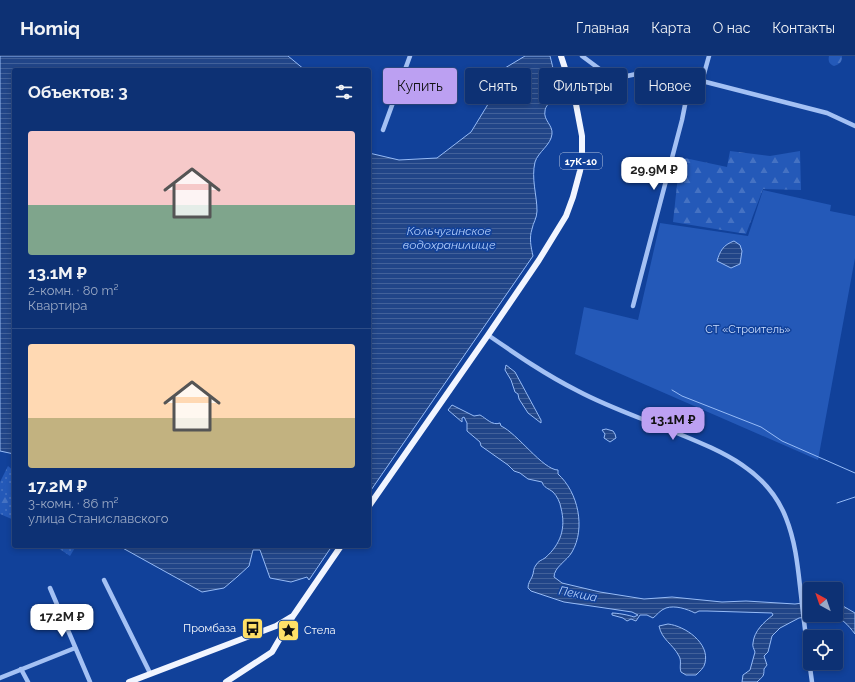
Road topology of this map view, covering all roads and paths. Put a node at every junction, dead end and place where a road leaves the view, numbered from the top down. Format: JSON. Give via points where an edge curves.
{"nodes":[{"id":1,"x":410,"y":56,"type":"edge"},
{"id":2,"x":561,"y":56,"type":"edge"},
{"id":3,"x":582,"y":56,"type":"edge"},
{"id":4,"x":709,"y":56,"type":"edge"},
{"id":5,"x":705,"y":70,"type":"edge"},
{"id":6,"x":635,"y":74,"type":"edge"},
{"id":7,"x":705,"y":82,"type":"edge"},
{"id":8,"x":685,"y":104,"type":"edge"},
{"id":9,"x":855,"y":126,"type":"edge"},
{"id":10,"x":383,"y":130,"type":"dead end"},
{"id":11,"x":633,"y":306,"type":"dead end"},
{"id":12,"x":488,"y":335,"type":"junction"},
{"id":13,"x":371,"y":503,"type":"edge"},
{"id":14,"x":340,"y":548,"type":"edge"},
{"id":15,"x":104,"y":580,"type":"dead end"},
{"id":16,"x":50,"y":588,"type":"dead end"},
{"id":17,"x":293,"y":616,"type":"junction"},
{"id":18,"x":75,"y":648,"type":"junction"},
{"id":19,"x":22,"y":669,"type":"junction"},
{"id":20,"x":150,"y":673,"type":"junction"},
{"id":21,"x":0,"y":678,"type":"edge"},
{"id":22,"x":145,"y":679,"type":"edge"},
{"id":23,"x":28,"y":682,"type":"edge"},
{"id":24,"x":90,"y":682,"type":"edge"},
{"id":25,"x":129,"y":682,"type":"edge"},
{"id":26,"x":226,"y":682,"type":"edge"},
{"id":27,"x":812,"y":682,"type":"edge"}],
"edges":[{"from":1,"to":10,"type":"street"},
{"from":2,"to":12,"type":"main road","number":"17К-10","via":[[572,86],[582,136],[582,158],[577,184],[566,216]]},
{"from":3,"to":6,"type":"street","via":[[613,80]]},
{"from":4,"to":5,"type":"street"},
{"from":7,"to":9,"type":"street","via":[[827,113]]},
{"from":8,"to":11,"type":"street"},
{"from":12,"to":13,"type":"main road"},
{"from":12,"to":27,"type":"street","via":[[577,391],[719,450],[750,471],[769,489],[779,503],[791,531],[798,564]]},
{"from":14,"to":17,"type":"main road"},
{"from":15,"to":20,"type":"street"},
{"from":16,"to":18,"type":"street"},
{"from":17,"to":20,"type":"main road","via":[[276,626]]},
{"from":17,"to":26,"type":"main road","via":[[272,652]]},
{"from":18,"to":19,"type":"street"},
{"from":18,"to":24,"type":"street"},
{"from":19,"to":21,"type":"street"},
{"from":19,"to":23,"type":"street"},
{"from":20,"to":22,"type":"main road"},
{"from":22,"to":25,"type":"main road"}]}
